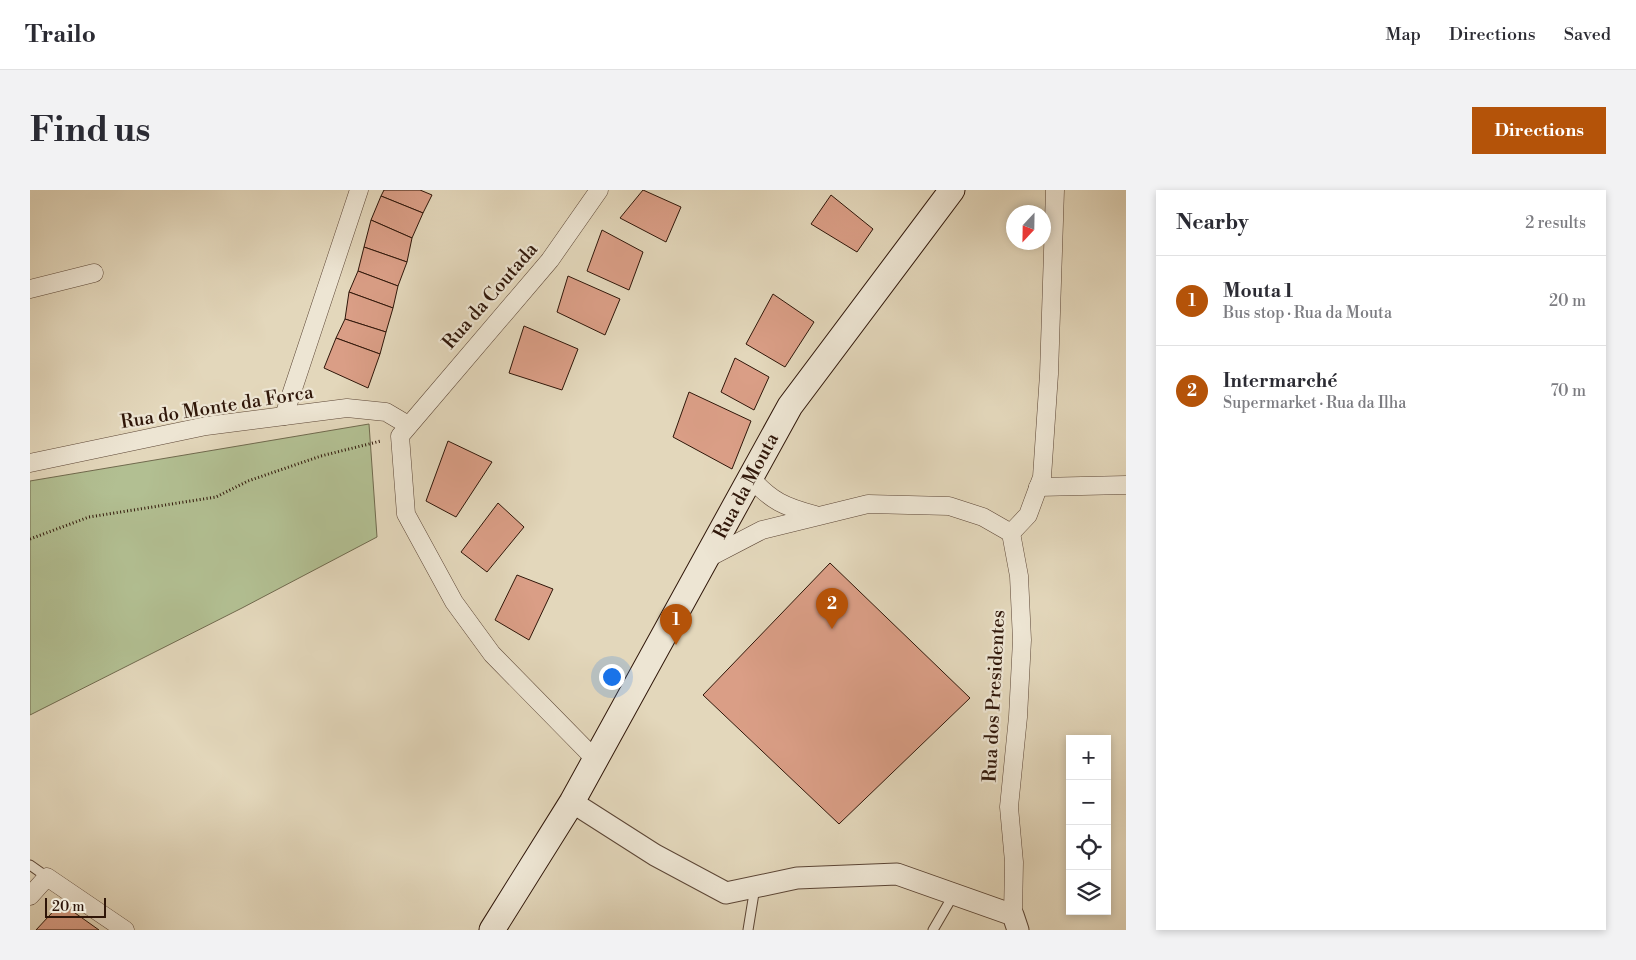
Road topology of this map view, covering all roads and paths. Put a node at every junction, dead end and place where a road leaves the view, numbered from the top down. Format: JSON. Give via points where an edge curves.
{"nodes":[{"id":1,"x":359,"y":190,"type":"edge"},
{"id":2,"x":599,"y":190,"type":"edge"},
{"id":3,"x":952,"y":190,"type":"edge"},
{"id":4,"x":1055,"y":190,"type":"edge"},
{"id":5,"x":94,"y":274,"type":"dead end"},
{"id":6,"x":30,"y":290,"type":"edge"},
{"id":7,"x":284,"y":416,"type":"junction"},
{"id":8,"x":404,"y":430,"type":"junction"},
{"id":9,"x":30,"y":463,"type":"edge"},
{"id":10,"x":751,"y":478,"type":"junction"},
{"id":11,"x":1126,"y":485,"type":"edge"},
{"id":12,"x":1038,"y":487,"type":"junction"},
{"id":13,"x":815,"y":515,"type":"junction"},
{"id":14,"x":1011,"y":533,"type":"junction"},
{"id":15,"x":30,"y":539,"type":"edge"},
{"id":16,"x":708,"y":558,"type":"junction"},
{"id":17,"x":596,"y":760,"type":"junction"},
{"id":18,"x":572,"y":802,"type":"junction"},
{"id":19,"x":30,"y":865,"type":"edge"},
{"id":20,"x":47,"y":877,"type":"junction"},
{"id":21,"x":755,"y":887,"type":"junction"},
{"id":22,"x":954,"y":894,"type":"junction"},
{"id":23,"x":30,"y":896,"type":"edge"},
{"id":24,"x":1015,"y":922,"type":"edge"},
{"id":25,"x":125,"y":930,"type":"edge"},
{"id":26,"x":492,"y":930,"type":"edge"},
{"id":27,"x":748,"y":930,"type":"edge"},
{"id":28,"x":933,"y":930,"type":"edge"}],
"edges":[{"from":1,"to":7,"type":"street"},
{"from":2,"to":8,"type":"street","name":"Rua da Coutada","via":[[550,260]]},
{"from":3,"to":10,"type":"main road","name":"Rua da Mouta","via":[[790,406]]},
{"from":4,"to":12,"type":"street","via":[[1050,374],[1042,477]]},
{"from":5,"to":6,"type":"street"},
{"from":7,"to":8,"type":"street","name":"Rua do Monte da Forca","via":[[347,408],[386,412]]},
{"from":7,"to":9,"type":"street","name":"Rua do Monte da Forca","via":[[206,426]]},
{"from":8,"to":15,"type":"path","via":[[248,481],[216,497],[89,517]]},
{"from":8,"to":17,"type":"street","via":[[406,514],[454,602],[492,654]]},
{"from":10,"to":13,"type":"street","via":[[766,495],[784,507]]},
{"from":10,"to":16,"type":"main road","name":"Rua da Mouta"},
{"from":11,"to":12,"type":"street"},
{"from":12,"to":14,"type":"street","via":[[1028,515]]},
{"from":13,"to":14,"type":"street","via":[[868,504],[949,506],[983,517]]},
{"from":13,"to":16,"type":"street","via":[[762,530]]},
{"from":14,"to":24,"type":"street","name":"Rua dos Presidentes","via":[[1019,576],[1022,640],[1009,807]]},
{"from":16,"to":17,"type":"main road","name":"Rua da Mouta"},
{"from":17,"to":18,"type":"main road","name":"Rua da Mouta"},
{"from":18,"to":21,"type":"street","via":[[655,855],[726,893]]},
{"from":18,"to":26,"type":"main road","name":"Rua da Mouta"},
{"from":19,"to":20,"type":"lane"},
{"from":20,"to":23,"type":"street"},
{"from":20,"to":25,"type":"street"},
{"from":21,"to":22,"type":"street","via":[[798,878],[897,874]]},
{"from":21,"to":27,"type":"lane"},
{"from":22,"to":24,"type":"street"},
{"from":22,"to":28,"type":"lane"}]}
